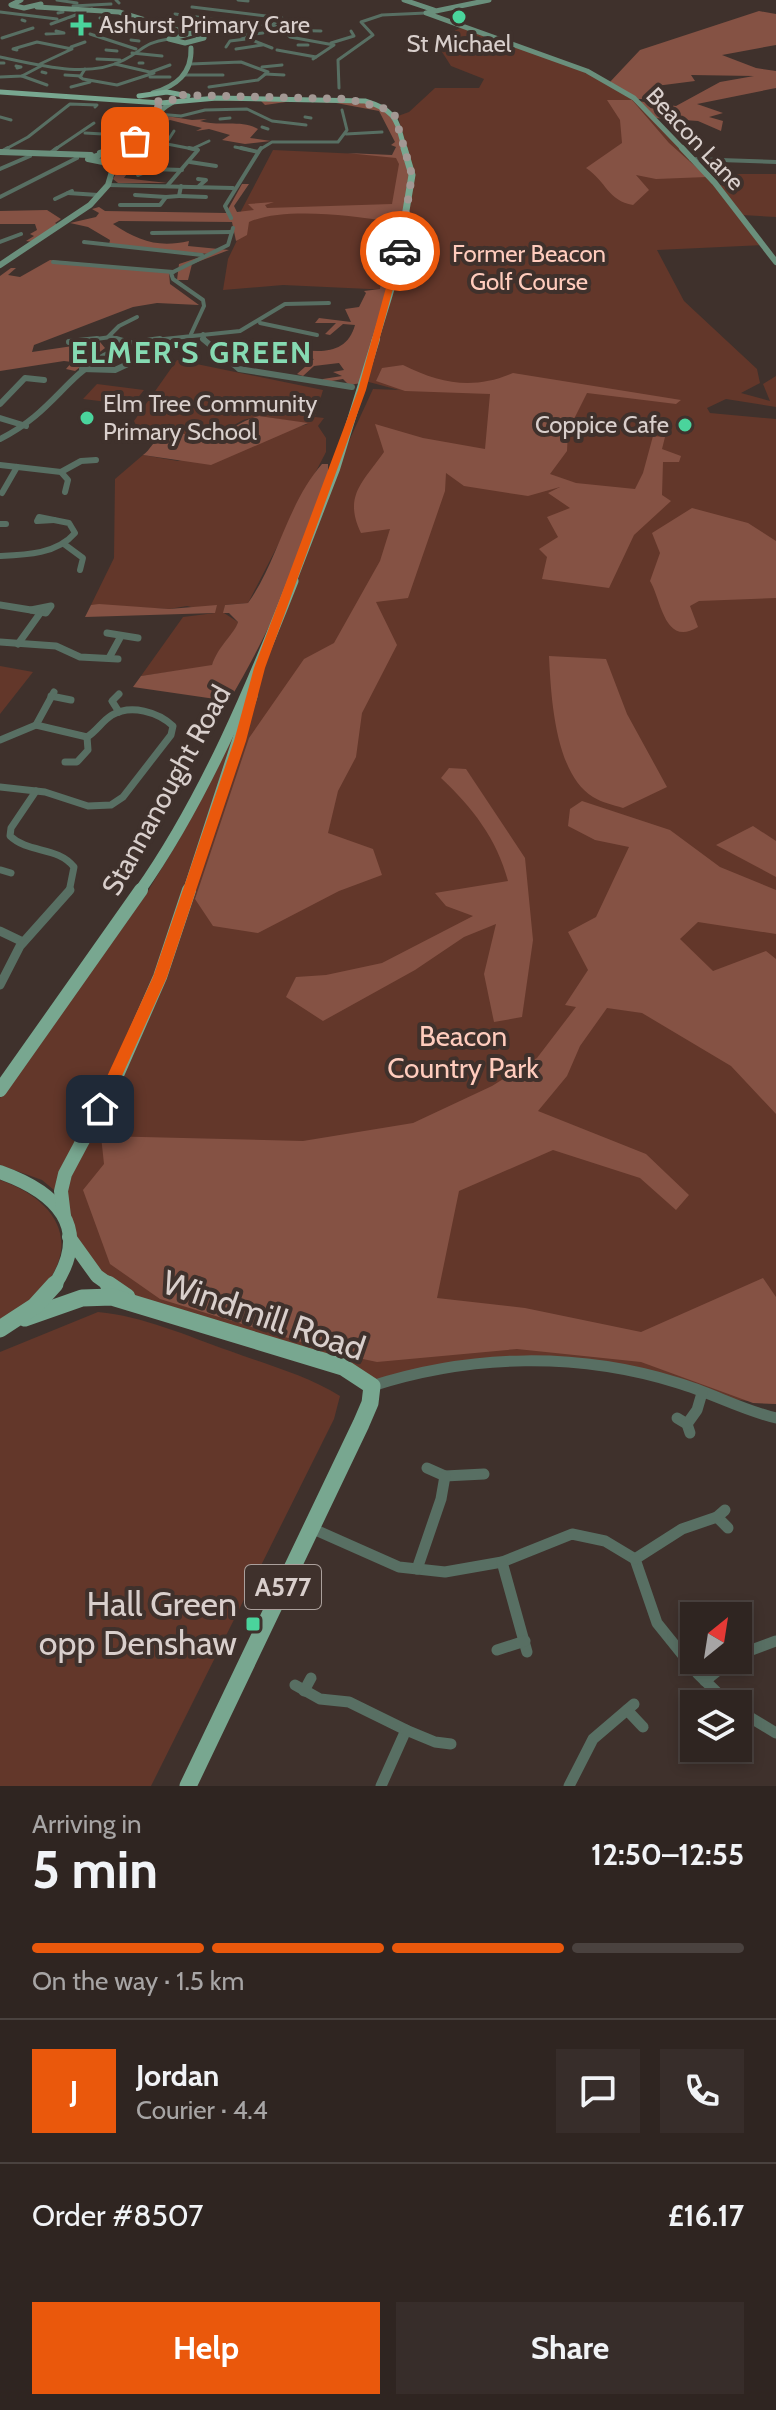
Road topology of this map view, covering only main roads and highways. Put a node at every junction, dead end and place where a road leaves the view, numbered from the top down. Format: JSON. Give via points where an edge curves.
{"nodes":[{"id":1,"x":0,"y":92,"type":"edge"},
{"id":2,"x":150,"y":96,"type":"junction"},
{"id":3,"x":178,"y":98,"type":"junction"},
{"id":4,"x":259,"y":668,"type":"junction"},
{"id":5,"x":0,"y":1090,"type":"edge"},
{"id":6,"x":0,"y":1172,"type":"edge"},
{"id":7,"x":64,"y":1216,"type":"junction"},
{"id":8,"x":69,"y":1237,"type":"junction"},
{"id":9,"x":136,"y":1302,"type":"junction"},
{"id":10,"x":25,"y":1318,"type":"junction"},
{"id":11,"x":0,"y":1329,"type":"edge"},
{"id":12,"x":188,"y":1786,"type":"edge"}],
"edges":[{"from":1,"to":2,"type":"main road"},
{"from":2,"to":3,"type":"main road"},
{"from":2,"to":3,"type":"main road"},
{"from":3,"to":4,"type":"main road","name":"Stannanought Road","via":[[358,100],[385,107],[395,116],[412,175],[395,276]]},
{"from":4,"to":5,"type":"main road","name":"Stannanought Road","via":[[152,874]]},
{"from":4,"to":7,"type":"main road","name":"Stannanought Road","via":[[240,741],[160,977],[113,1084],[65,1174]]},
{"from":6,"to":7,"type":"main road","via":[[43,1191]]},
{"from":7,"to":8,"type":"main road","name":"Stannanought Road"},
{"from":8,"to":9,"type":"main road","name":"Windmill Road","via":[[105,1284]]},
{"from":8,"to":10,"type":"main road","via":[[69,1255],[57,1285]]},
{"from":9,"to":10,"type":"main road","name":"Windmill Road","via":[[92,1296]]},
{"from":9,"to":12,"type":"main road","name":"Windmill Road","number":"A577","via":[[343,1367],[372,1386],[370,1403]]},
{"from":10,"to":11,"type":"main road","name":"Windmill Road"}]}
